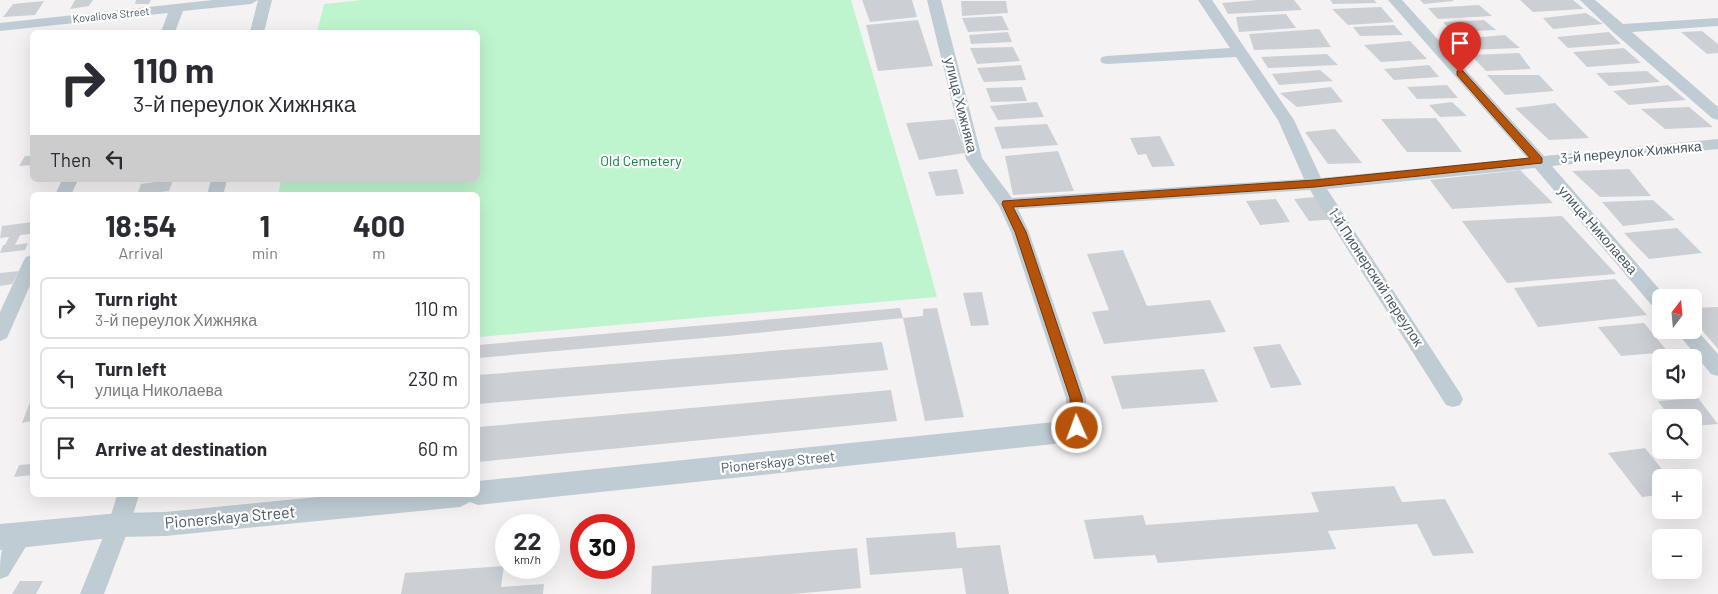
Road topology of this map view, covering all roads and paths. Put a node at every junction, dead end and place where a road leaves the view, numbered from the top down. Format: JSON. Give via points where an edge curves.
{"nodes":[{"id":1,"x":251,"y":0,"type":"edge"},
{"id":2,"x":265,"y":0,"type":"edge"},
{"id":3,"x":934,"y":0,"type":"edge"},
{"id":4,"x":1205,"y":0,"type":"edge"},
{"id":5,"x":1395,"y":0,"type":"edge"},
{"id":6,"x":1587,"y":0,"type":"edge"},
{"id":7,"x":177,"y":8,"type":"junction"},
{"id":8,"x":1718,"y":22,"type":"edge"},
{"id":9,"x":0,"y":27,"type":"edge"},
{"id":10,"x":1618,"y":28,"type":"junction"},
{"id":11,"x":169,"y":30,"type":"edge"},
{"id":12,"x":257,"y":30,"type":"edge"},
{"id":13,"x":1239,"y":52,"type":"junction"},
{"id":14,"x":1107,"y":60,"type":"dead end"},
{"id":15,"x":1718,"y":116,"type":"edge"},
{"id":16,"x":1718,"y":144,"type":"edge"},
{"id":17,"x":1538,"y":160,"type":"junction"},
{"id":18,"x":1315,"y":184,"type":"junction"},
{"id":19,"x":1007,"y":204,"type":"junction"},
{"id":20,"x":30,"y":266,"type":"edge"},
{"id":21,"x":1652,"y":293,"type":"edge"},
{"id":22,"x":0,"y":333,"type":"edge"},
{"id":23,"x":1693,"y":339,"type":"edge"},
{"id":24,"x":1718,"y":368,"type":"edge"},
{"id":25,"x":1453,"y":399,"type":"dead end"},
{"id":26,"x":1077,"y":428,"type":"joint"},
{"id":27,"x":480,"y":493,"type":"edge"},
{"id":28,"x":127,"y":497,"type":"edge"},
{"id":29,"x":440,"y":497,"type":"edge"},
{"id":30,"x":119,"y":525,"type":"junction"},
{"id":31,"x":11,"y":536,"type":"edge"},
{"id":32,"x":0,"y":568,"type":"edge"},
{"id":33,"x":92,"y":594,"type":"edge"}],
"edges":[{"from":1,"to":7,"type":"street","name":"Kovaliova Street"},
{"from":2,"to":12,"type":"street"},
{"from":3,"to":19,"type":"street","name":"улица Хижняка","via":[[974,159]]},
{"from":4,"to":13,"type":"street","name":"1-й Пионерский переулок"},
{"from":5,"to":17,"type":"street","name":"улица Николаева"},
{"from":6,"to":10,"type":"street"},
{"from":7,"to":9,"type":"street","name":"Kovaliova Street"},
{"from":7,"to":11,"type":"street"},
{"from":8,"to":10,"type":"street"},
{"from":10,"to":15,"type":"street"},
{"from":13,"to":14,"type":"street"},
{"from":13,"to":18,"type":"street","name":"1-й Пионерский переулок","via":[[1286,120]]},
{"from":16,"to":17,"type":"street","name":"3-й переулок Хижняка"},
{"from":17,"to":18,"type":"street","name":"3-й переулок Хижняка"},
{"from":17,"to":21,"type":"street","name":"улица Николаева"},
{"from":18,"to":19,"type":"street","name":"3-й переулок Хижняка"},
{"from":18,"to":25,"type":"street","name":"1-й Пионерский переулок"},
{"from":19,"to":26,"type":"street","name":"улица Хижняка","via":[[1020,232],[1076,398]]},
{"from":20,"to":22,"type":"street"},
{"from":23,"to":24,"type":"street"},
{"from":26,"to":27,"type":"street","name":"Pionerskaya Street"},
{"from":28,"to":30,"type":"street"},
{"from":29,"to":30,"type":"street","name":"Pionerskaya Street","via":[[165,524]]},
{"from":30,"to":31,"type":"street","name":"Pionerskaya Street"},
{"from":30,"to":33,"type":"street"},
{"from":31,"to":32,"type":"street"}]}
